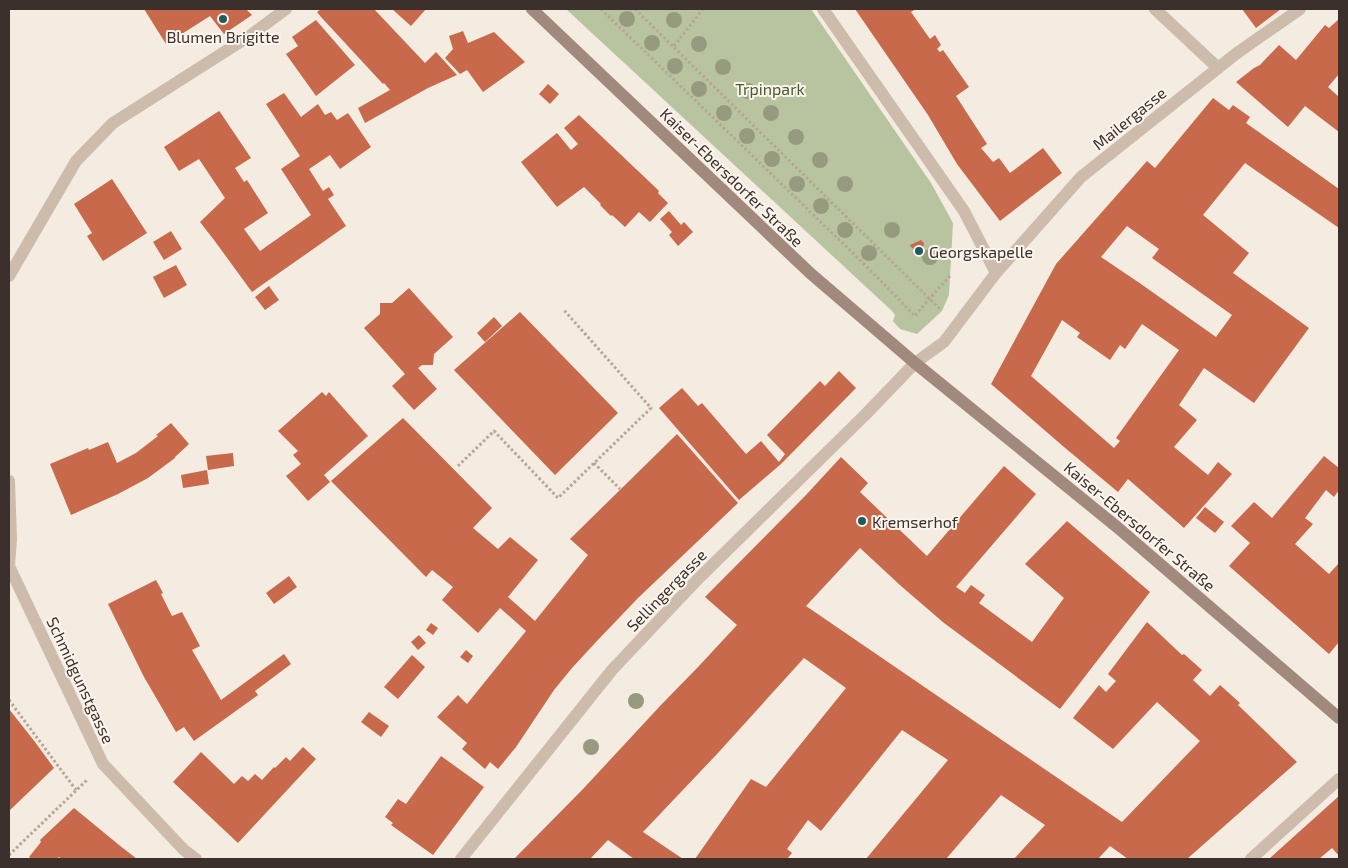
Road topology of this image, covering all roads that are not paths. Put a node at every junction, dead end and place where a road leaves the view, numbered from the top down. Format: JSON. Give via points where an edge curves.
{"nodes":[{"id":1,"x":286,"y":9,"type":"edge"},
{"id":2,"x":532,"y":9,"type":"edge"},
{"id":3,"x":823,"y":9,"type":"edge"},
{"id":4,"x":1155,"y":9,"type":"edge"},
{"id":5,"x":1300,"y":9,"type":"edge"},
{"id":6,"x":1218,"y":68,"type":"junction"},
{"id":7,"x":996,"y":273,"type":"junction"},
{"id":8,"x":9,"y":276,"type":"edge"},
{"id":9,"x":915,"y":363,"type":"junction"},
{"id":10,"x":9,"y":481,"type":"edge"},
{"id":11,"x":9,"y":566,"type":"edge"},
{"id":12,"x":1339,"y":718,"type":"edge"},
{"id":13,"x":1339,"y":779,"type":"edge"},
{"id":14,"x":196,"y":859,"type":"edge"},
{"id":15,"x":461,"y":859,"type":"edge"},
{"id":16,"x":1251,"y":859,"type":"edge"}],
"edges":[{"from":1,"to":8,"type":"street","via":[[113,123],[76,161]]},
{"from":2,"to":9,"type":"main road","name":"Kaiser-Ebersdorfer Straße","via":[[810,273]]},
{"from":3,"to":7,"type":"street","via":[[964,211]]},
{"from":4,"to":6,"type":"street"},
{"from":5,"to":6,"type":"street","name":"Mailergasse"},
{"from":6,"to":7,"type":"street","name":"Mailergasse","via":[[1081,177]]},
{"from":7,"to":9,"type":"street","via":[[944,342]]},
{"from":9,"to":12,"type":"main road","name":"Kaiser-Ebersdorfer Straße","via":[[1117,527]]},
{"from":9,"to":15,"type":"street","name":"Sellingergasse","via":[[697,580],[612,670]]},
{"from":10,"to":11,"type":"street","name":"Schmidgunstgasse"},
{"from":11,"to":14,"type":"street","name":"Schmidgunstgasse","via":[[103,764]]},
{"from":13,"to":16,"type":"street"}]}
